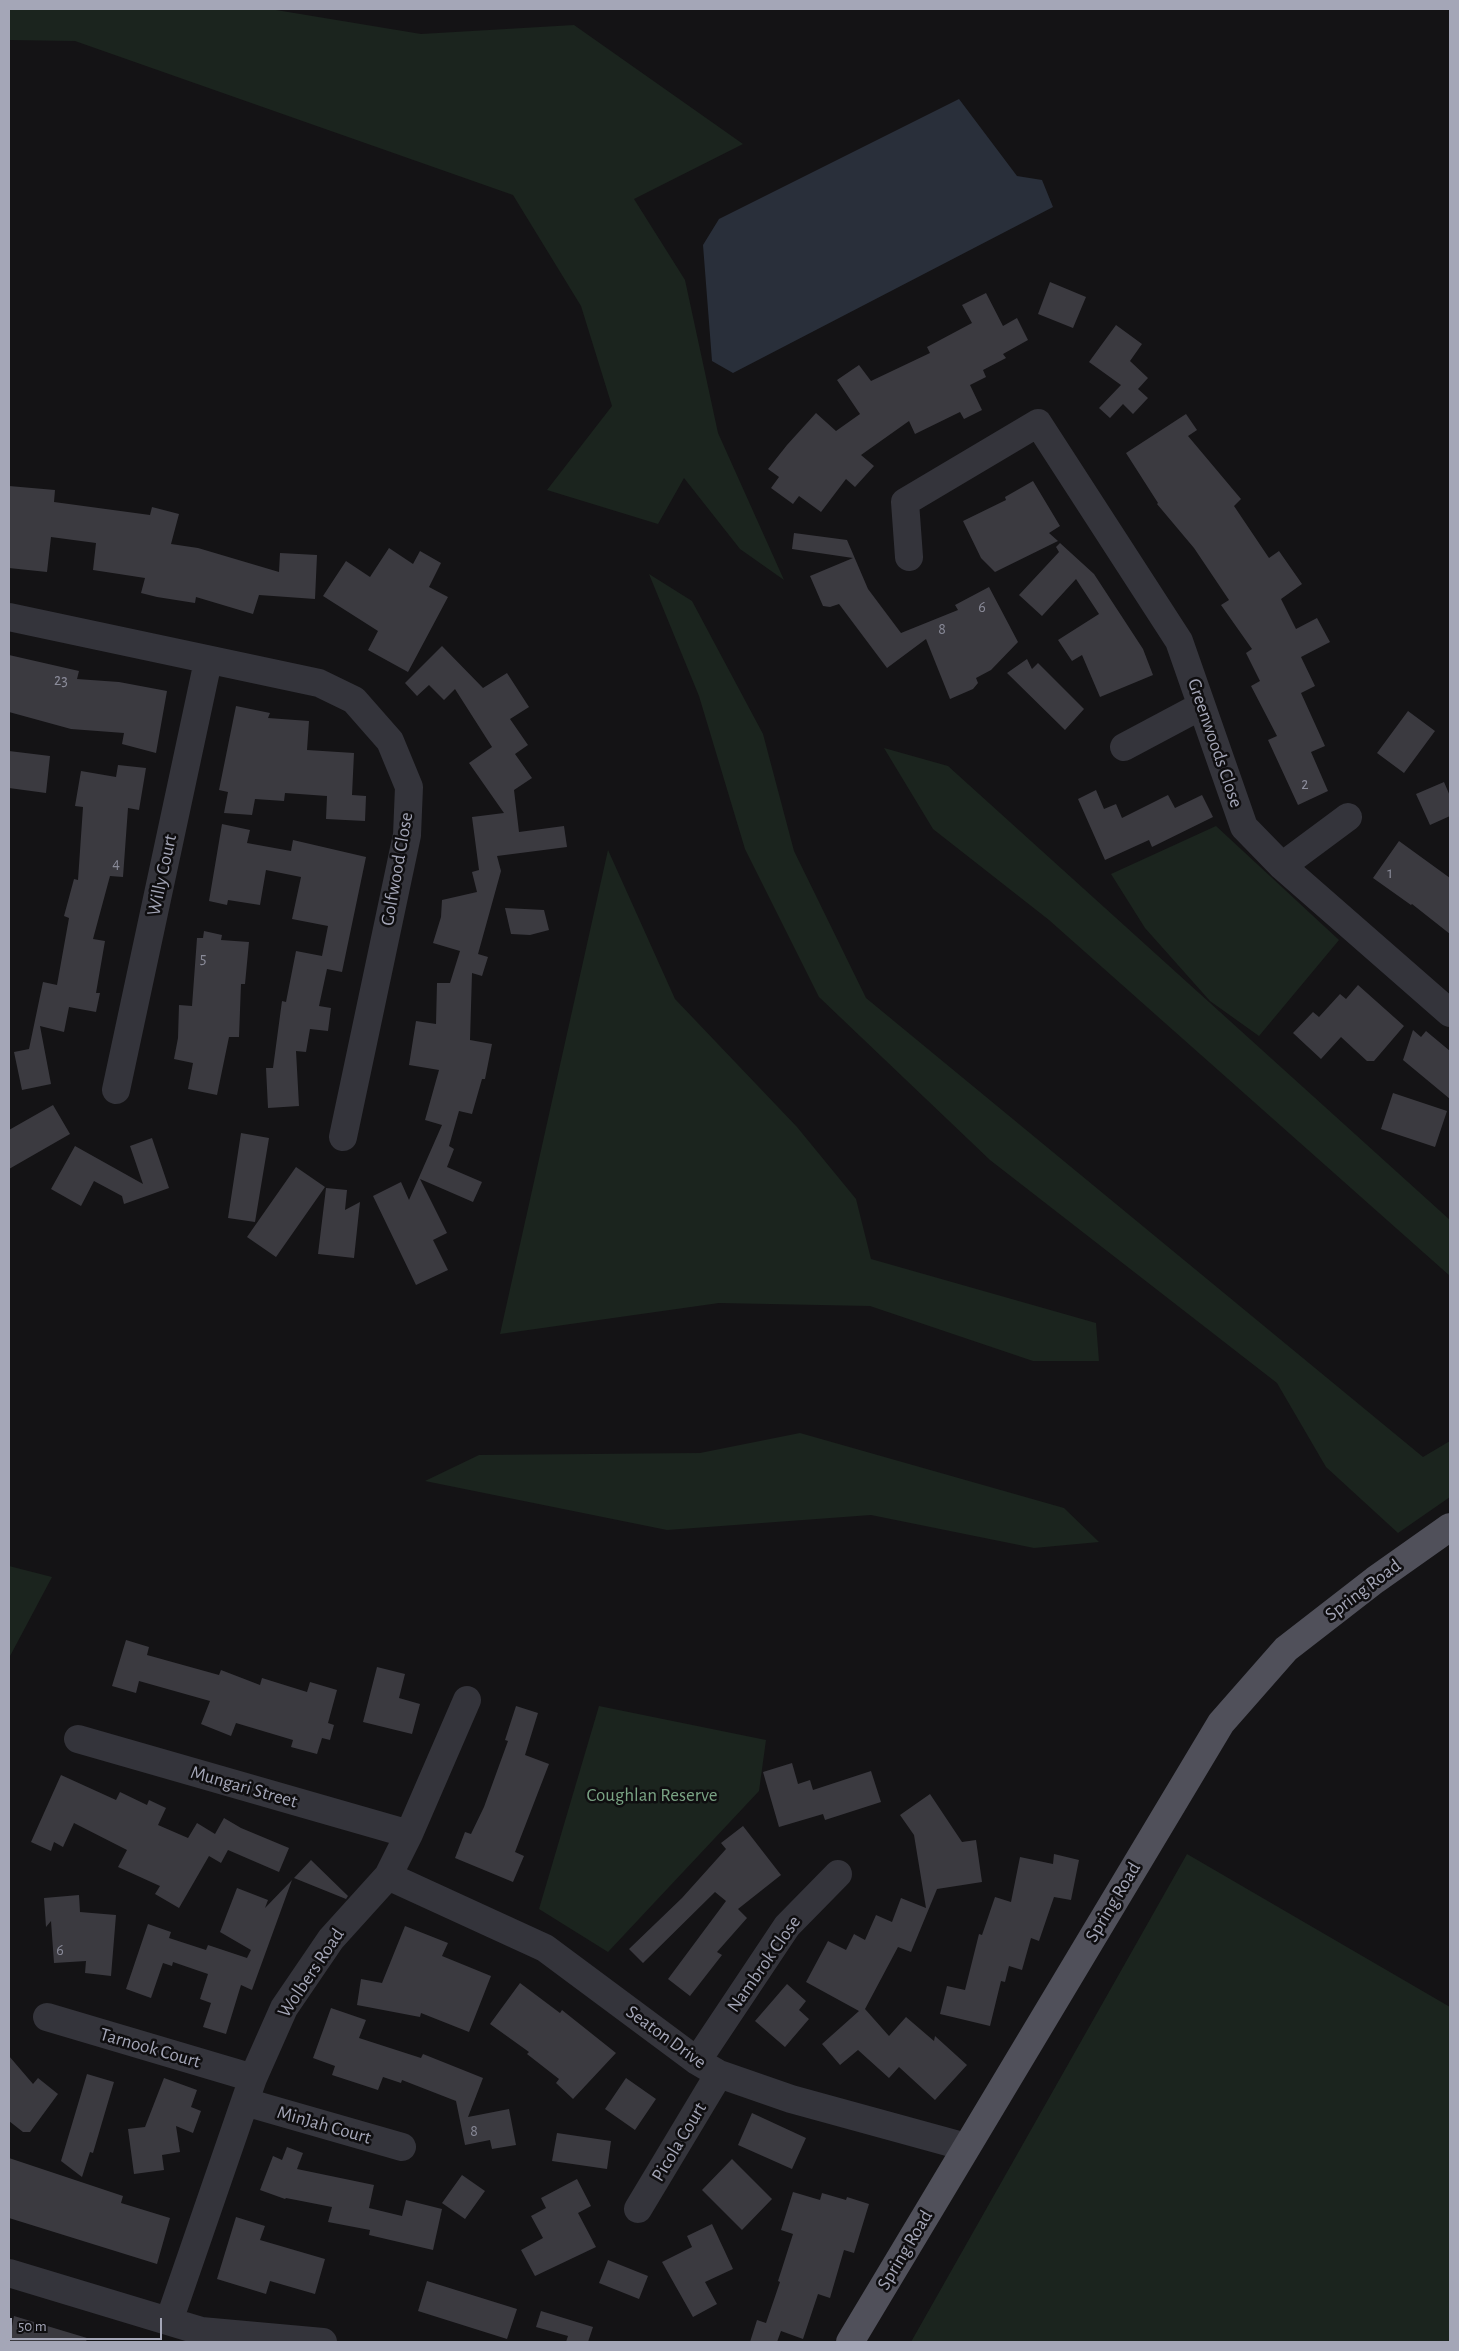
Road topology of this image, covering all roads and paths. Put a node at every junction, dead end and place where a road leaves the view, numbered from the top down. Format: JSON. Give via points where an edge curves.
{"nodes":[{"id":1,"x":909,"y":556,"type":"dead end"},
{"id":2,"x":9,"y":617,"type":"edge"},
{"id":3,"x":208,"y":661,"type":"junction"},
{"id":4,"x":1201,"y":706,"type":"junction"},
{"id":5,"x":1124,"y":748,"type":"dead end"},
{"id":6,"x":1348,"y":817,"type":"dead end"},
{"id":7,"x":1282,"y":866,"type":"junction"},
{"id":8,"x":1450,"y":1013,"type":"edge"},
{"id":9,"x":116,"y":1090,"type":"dead end"},
{"id":10,"x":343,"y":1137,"type":"dead end"},
{"id":11,"x":1450,"y":1527,"type":"edge"},
{"id":12,"x":467,"y":1700,"type":"dead end"},
{"id":13,"x":78,"y":1739,"type":"dead end"},
{"id":14,"x":409,"y":1834,"type":"junction"},
{"id":15,"x":838,"y":1874,"type":"dead end"},
{"id":16,"x":388,"y":1876,"type":"junction"},
{"id":17,"x":47,"y":2017,"type":"dead end"},
{"id":18,"x":708,"y":2067,"type":"junction"},
{"id":19,"x":249,"y":2090,"type":"junction"},
{"id":20,"x":966,"y":2146,"type":"junction"},
{"id":21,"x":402,"y":2147,"type":"dead end"},
{"id":22,"x":638,"y":2209,"type":"dead end"},
{"id":23,"x":9,"y":2273,"type":"edge"},
{"id":24,"x":169,"y":2321,"type":"junction"},
{"id":25,"x":323,"y":2342,"type":"edge"},
{"id":26,"x":850,"y":2342,"type":"edge"}],
"edges":[{"from":1,"to":4,"type":"street","name":"Greenwoods Close","via":[[905,502],[1038,423],[1179,641]]},
{"from":2,"to":3,"type":"street","name":"Golfwood Close"},
{"from":3,"to":9,"type":"street","name":"Willy Court"},
{"from":3,"to":10,"type":"street","name":"Golfwood Close","via":[[319,683],[354,700],[390,741],[409,787],[407,835]]},
{"from":4,"to":5,"type":"street"},
{"from":4,"to":7,"type":"street","name":"Greenwoods Close","via":[[1244,826]]},
{"from":6,"to":7,"type":"street"},
{"from":7,"to":8,"type":"street","name":"Greenwoods Close"},
{"from":11,"to":20,"type":"main road","name":"Spring Road","via":[[1286,1649],[1221,1723]]},
{"from":12,"to":14,"type":"street","name":"Wolbers Road"},
{"from":13,"to":14,"type":"street","name":"Mungari Street"},
{"from":14,"to":16,"type":"street","name":"Wolbers Road"},
{"from":15,"to":18,"type":"street","name":"Nambrok Close","via":[[787,1926]]},
{"from":16,"to":18,"type":"street","name":"Seaton Drive","via":[[545,1948]]},
{"from":16,"to":19,"type":"street","name":"Wolbers Road","via":[[331,1939],[284,2008]]},
{"from":17,"to":19,"type":"street","name":"Tarnook Court"},
{"from":18,"to":20,"type":"street","name":"Seaton Drive","via":[[790,2099]]},
{"from":18,"to":22,"type":"street","name":"Picola Court"},
{"from":19,"to":21,"type":"street","name":"MinJah Court"},
{"from":19,"to":24,"type":"street","name":"Wolbers Road"},
{"from":20,"to":26,"type":"main road","name":"Spring Road"},
{"from":23,"to":24,"type":"street"},
{"from":24,"to":25,"type":"street","via":[[201,2331]]}]}
